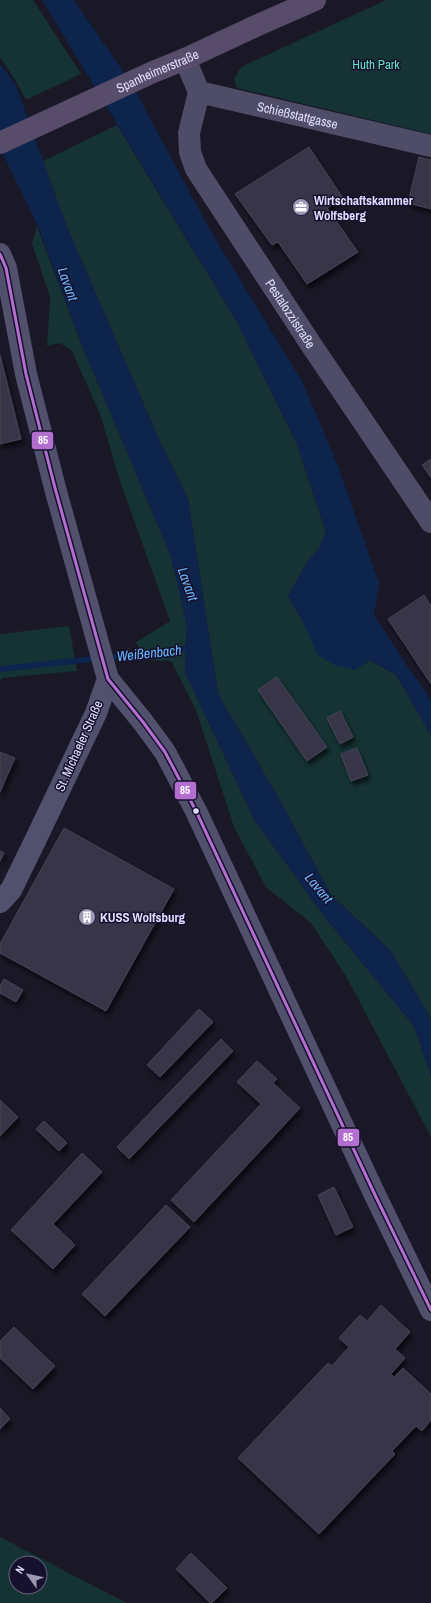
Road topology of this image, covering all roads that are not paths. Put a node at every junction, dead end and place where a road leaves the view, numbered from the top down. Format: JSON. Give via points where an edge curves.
{"nodes":[{"id":1,"x":316,"y":0,"type":"edge"},
{"id":2,"x":185,"y":59,"type":"junction"},
{"id":3,"x":200,"y":92,"type":"junction"},
{"id":4,"x":0,"y":143,"type":"edge"},
{"id":5,"x":431,"y":146,"type":"edge"},
{"id":6,"x":0,"y":254,"type":"edge"},
{"id":7,"x":431,"y":522,"type":"edge"},
{"id":8,"x":108,"y":679,"type":"junction"},
{"id":9,"x":0,"y":902,"type":"edge"},
{"id":10,"x":431,"y":1310,"type":"edge"}],
"edges":[{"from":1,"to":2,"type":"main road","name":"Spanheimerstraße"},
{"from":2,"to":3,"type":"street"},
{"from":2,"to":4,"type":"main road","name":"Spanheimerstraße"},
{"from":3,"to":5,"type":"street","name":"Schießstattgasse"},
{"from":3,"to":7,"type":"street","name":"Pestalozzistraße","via":[[189,133],[190,152],[196,169]]},
{"from":6,"to":8,"type":"main road","via":[[6,268],[26,374]]},
{"from":8,"to":9,"type":"main road","name":"St. Michaeler Straße","via":[[96,713],[34,843],[11,890]]},
{"from":8,"to":10,"type":"main road","via":[[165,752],[196,811]]}]}
